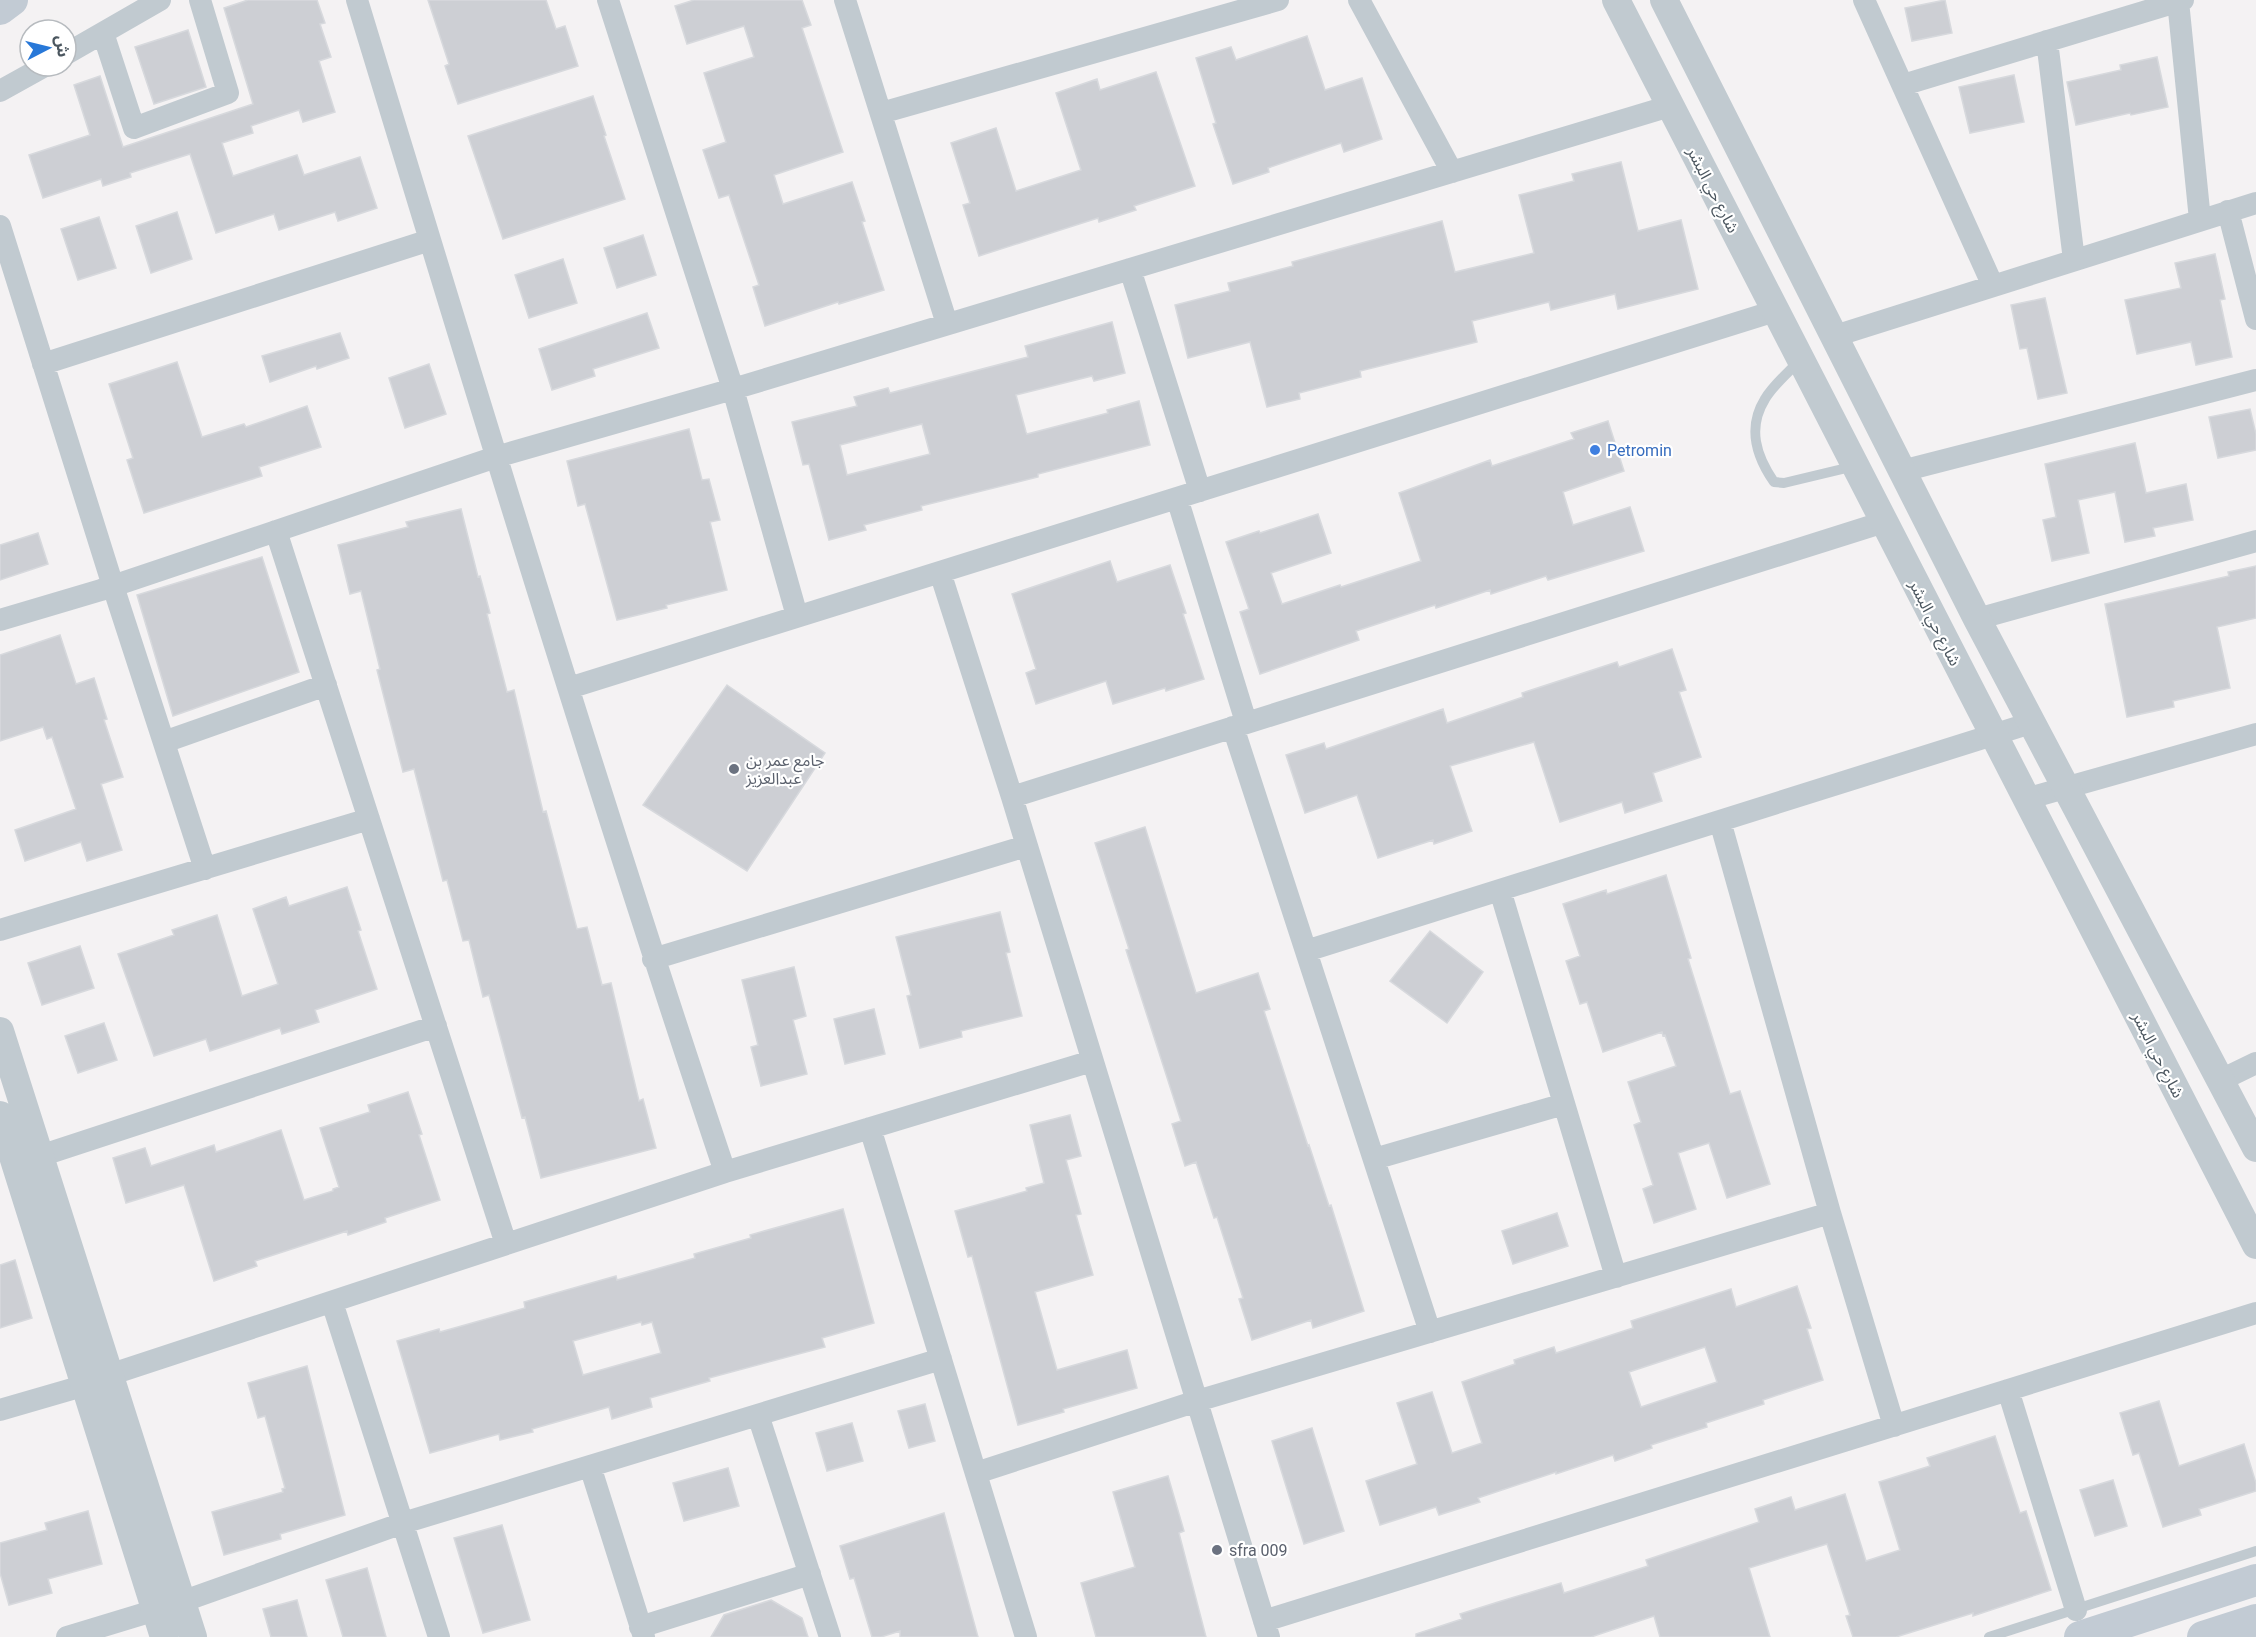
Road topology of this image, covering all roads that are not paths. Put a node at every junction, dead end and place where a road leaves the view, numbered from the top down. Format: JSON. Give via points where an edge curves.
{"nodes":[{"id":1,"x":12,"y":0,"type":"edge"},
{"id":2,"x":160,"y":0,"type":"edge"},
{"id":3,"x":200,"y":0,"type":"edge"},
{"id":4,"x":357,"y":0,"type":"edge"},
{"id":5,"x":608,"y":0,"type":"edge"},
{"id":6,"x":845,"y":0,"type":"edge"},
{"id":7,"x":1278,"y":0,"type":"edge"},
{"id":8,"x":1359,"y":0,"type":"edge"},
{"id":9,"x":1616,"y":0,"type":"edge"},
{"id":10,"x":1664,"y":0,"type":"edge"},
{"id":11,"x":1864,"y":0,"type":"edge"},
{"id":12,"x":2180,"y":1,"type":"edge"},
{"id":13,"x":0,"y":9,"type":"edge"},
{"id":14,"x":103,"y":33,"type":"junction"},
{"id":15,"x":2048,"y":41,"type":"junction"},
{"id":16,"x":78,"y":47,"type":"edge"},
{"id":17,"x":23,"y":78,"type":"edge"},
{"id":18,"x":1903,"y":85,"type":"junction"},
{"id":19,"x":0,"y":91,"type":"edge"},
{"id":20,"x":1670,"y":106,"type":"junction"},
{"id":21,"x":880,"y":113,"type":"junction"},
{"id":22,"x":1452,"y":172,"type":"junction"},
{"id":23,"x":2256,"y":203,"type":"edge"},
{"id":24,"x":2228,"y":212,"type":"junction"},
{"id":25,"x":2200,"y":220,"type":"junction"},
{"id":26,"x":0,"y":226,"type":"edge"},
{"id":27,"x":430,"y":240,"type":"junction"},
{"id":28,"x":2074,"y":260,"type":"junction"},
{"id":29,"x":1130,"y":269,"type":"junction"},
{"id":30,"x":1993,"y":286,"type":"junction"},
{"id":31,"x":1775,"y":311,"type":"junction"},
{"id":32,"x":2256,"y":319,"type":"edge"},
{"id":33,"x":948,"y":324,"type":"junction"},
{"id":34,"x":1835,"y":336,"type":"junction"},
{"id":35,"x":1800,"y":360,"type":"junction"},
{"id":36,"x":43,"y":364,"type":"junction"},
{"id":37,"x":2256,"y":380,"type":"edge"},
{"id":38,"x":733,"y":389,"type":"junction"},
{"id":39,"x":496,"y":457,"type":"junction"},
{"id":40,"x":1855,"y":466,"type":"junction"},
{"id":41,"x":1902,"y":471,"type":"junction"},
{"id":42,"x":1200,"y":491,"type":"junction"},
{"id":43,"x":1177,"y":498,"type":"junction"},
{"id":44,"x":1884,"y":522,"type":"junction"},
{"id":45,"x":276,"y":531,"type":"junction"},
{"id":46,"x":2256,"y":541,"type":"edge"},
{"id":47,"x":940,"y":572,"type":"junction"},
{"id":48,"x":113,"y":586,"type":"junction"},
{"id":49,"x":797,"y":616,"type":"junction"},
{"id":50,"x":1977,"y":619,"type":"junction"},
{"id":51,"x":0,"y":620,"type":"edge"},
{"id":52,"x":326,"y":685,"type":"junction"},
{"id":53,"x":568,"y":688,"type":"junction"},
{"id":54,"x":2031,"y":723,"type":"junction"},
{"id":55,"x":1239,"y":725,"type":"junction"},
{"id":56,"x":1993,"y":736,"type":"junction"},
{"id":57,"x":2254,"y":740,"type":"edge"},
{"id":58,"x":164,"y":742,"type":"junction"},
{"id":59,"x":2064,"y":788,"type":"junction"},
{"id":60,"x":1012,"y":797,"type":"junction"},
{"id":61,"x":2026,"y":799,"type":"junction"},
{"id":62,"x":369,"y":819,"type":"junction"},
{"id":63,"x":1720,"y":821,"type":"junction"},
{"id":64,"x":1026,"y":846,"type":"junction"},
{"id":65,"x":206,"y":868,"type":"junction"},
{"id":66,"x":1500,"y":890,"type":"junction"},
{"id":67,"x":0,"y":930,"type":"edge"},
{"id":68,"x":1306,"y":951,"type":"junction"},
{"id":69,"x":653,"y":959,"type":"junction"},
{"id":70,"x":436,"y":1026,"type":"junction"},
{"id":71,"x":0,"y":1031,"type":"edge"},
{"id":72,"x":1092,"y":1060,"type":"junction"},
{"id":73,"x":2256,"y":1063,"type":"edge"},
{"id":74,"x":2221,"y":1080,"type":"junction"},
{"id":75,"x":1564,"y":1104,"type":"junction"},
{"id":76,"x":0,"y":1115,"type":"edge"},
{"id":77,"x":870,"y":1128,"type":"junction"},
{"id":78,"x":2256,"y":1148,"type":"edge"},
{"id":79,"x":40,"y":1156,"type":"junction"},
{"id":80,"x":1374,"y":1159,"type":"junction"},
{"id":81,"x":725,"y":1172,"type":"junction"},
{"id":82,"x":1830,"y":1213,"type":"junction"},
{"id":83,"x":506,"y":1244,"type":"junction"},
{"id":84,"x":2256,"y":1245,"type":"edge"},
{"id":85,"x":1616,"y":1277,"type":"junction"},
{"id":86,"x":332,"y":1302,"type":"junction"},
{"id":87,"x":2256,"y":1313,"type":"edge"},
{"id":88,"x":1430,"y":1332,"type":"junction"},
{"id":89,"x":941,"y":1359,"type":"junction"},
{"id":90,"x":98,"y":1380,"type":"junction"},
{"id":91,"x":2008,"y":1390,"type":"junction"},
{"id":92,"x":1197,"y":1401,"type":"junction"},
{"id":93,"x":0,"y":1410,"type":"edge"},
{"id":94,"x":758,"y":1415,"type":"junction"},
{"id":95,"x":1894,"y":1426,"type":"junction"},
{"id":96,"x":590,"y":1466,"type":"junction"},
{"id":97,"x":976,"y":1473,"type":"junction"},
{"id":98,"x":403,"y":1523,"type":"junction"},
{"id":99,"x":2256,"y":1551,"type":"edge"},
{"id":100,"x":810,"y":1574,"type":"junction"},
{"id":101,"x":2256,"y":1580,"type":"edge"},
{"id":102,"x":169,"y":1606,"type":"junction"},
{"id":103,"x":2256,"y":1620,"type":"edge"},
{"id":104,"x":2078,"y":1623,"type":"edge"},
{"id":105,"x":1266,"y":1629,"type":"edge"},
{"id":106,"x":642,"y":1632,"type":"edge"},
{"id":107,"x":2212,"y":1636,"type":"edge"},
{"id":108,"x":67,"y":1637,"type":"edge"},
{"id":109,"x":164,"y":1637,"type":"edge"},
{"id":110,"x":193,"y":1637,"type":"edge"},
{"id":111,"x":439,"y":1637,"type":"edge"},
{"id":112,"x":830,"y":1637,"type":"edge"},
{"id":113,"x":1026,"y":1637,"type":"edge"},
{"id":114,"x":1989,"y":1637,"type":"edge"}],
"edges":[{"from":1,"to":13,"type":"main road"},
{"from":2,"to":14,"type":"street"},
{"from":3,"to":14,"type":"street","via":[[228,93],[134,128]]},
{"from":4,"to":27,"type":"street"},
{"from":5,"to":38,"type":"street"},
{"from":6,"to":21,"type":"street"},
{"from":7,"to":21,"type":"street"},
{"from":8,"to":22,"type":"street"},
{"from":9,"to":20,"type":"street","name":"شارع حي البشر"},
{"from":10,"to":34,"type":"street"},
{"from":11,"to":18,"type":"street"},
{"from":12,"to":15,"type":"street"},
{"from":12,"to":25,"type":"street"},
{"from":14,"to":16,"type":"street"},
{"from":15,"to":18,"type":"street"},
{"from":15,"to":28,"type":"street"},
{"from":17,"to":19,"type":"street"},
{"from":18,"to":30,"type":"street"},
{"from":20,"to":22,"type":"street"},
{"from":20,"to":31,"type":"street","name":"شارع حي البشر"},
{"from":21,"to":33,"type":"street"},
{"from":22,"to":29,"type":"street"},
{"from":23,"to":24,"type":"street"},
{"from":24,"to":25,"type":"street"},
{"from":24,"to":32,"type":"street"},
{"from":25,"to":28,"type":"street"},
{"from":26,"to":36,"type":"street"},
{"from":27,"to":36,"type":"street"},
{"from":27,"to":39,"type":"street"},
{"from":28,"to":30,"type":"street"},
{"from":29,"to":33,"type":"street"},
{"from":29,"to":42,"type":"street"},
{"from":30,"to":34,"type":"street"},
{"from":31,"to":35,"type":"street","name":"شارع حي البشر"},
{"from":31,"to":42,"type":"street"},
{"from":33,"to":38,"type":"street"},
{"from":34,"to":41,"type":"street"},
{"from":35,"to":40,"type":"street","name":"شارع حي البشر"},
{"from":35,"to":40,"type":"lane","via":[[1764,399],[1754,428],[1754,440],[1767,472],[1774,482],[1784,483]]},
{"from":36,"to":48,"type":"street"},
{"from":37,"to":41,"type":"street"},
{"from":38,"to":39,"type":"street"},
{"from":38,"to":49,"type":"street"},
{"from":39,"to":45,"type":"street"},
{"from":39,"to":53,"type":"street"},
{"from":40,"to":44,"type":"street","name":"شارع حي البشر"},
{"from":41,"to":50,"type":"street"},
{"from":42,"to":43,"type":"street"},
{"from":43,"to":47,"type":"street"},
{"from":43,"to":55,"type":"street"},
{"from":44,"to":55,"type":"street"},
{"from":44,"to":56,"type":"street","name":"شارع حي البشر"},
{"from":45,"to":48,"type":"street"},
{"from":45,"to":52,"type":"street"},
{"from":46,"to":50,"type":"street"},
{"from":47,"to":49,"type":"street"},
{"from":47,"to":60,"type":"street"},
{"from":48,"to":51,"type":"street"},
{"from":48,"to":58,"type":"street"},
{"from":49,"to":53,"type":"street"},
{"from":50,"to":54,"type":"street"},
{"from":52,"to":58,"type":"street"},
{"from":52,"to":62,"type":"street"},
{"from":53,"to":69,"type":"street"},
{"from":54,"to":56,"type":"street"},
{"from":54,"to":59,"type":"street"},
{"from":55,"to":60,"type":"street"},
{"from":55,"to":68,"type":"street"},
{"from":56,"to":61,"type":"street","name":"شارع حي البشر"},
{"from":56,"to":63,"type":"street"},
{"from":57,"to":59,"type":"street"},
{"from":58,"to":65,"type":"street"},
{"from":59,"to":61,"type":"street"},
{"from":59,"to":74,"type":"street"},
{"from":60,"to":64,"type":"street"},
{"from":61,"to":84,"type":"street","name":"شارع حي البشر"},
{"from":62,"to":65,"type":"street"},
{"from":62,"to":70,"type":"street"},
{"from":63,"to":66,"type":"street"},
{"from":63,"to":82,"type":"street"},
{"from":64,"to":69,"type":"street"},
{"from":64,"to":72,"type":"street"},
{"from":65,"to":67,"type":"street"},
{"from":66,"to":68,"type":"street"},
{"from":66,"to":75,"type":"street"},
{"from":68,"to":80,"type":"street"},
{"from":69,"to":81,"type":"street"},
{"from":70,"to":79,"type":"street"},
{"from":70,"to":83,"type":"street"},
{"from":71,"to":79,"type":"street"},
{"from":72,"to":77,"type":"street"},
{"from":72,"to":92,"type":"street"},
{"from":73,"to":74,"type":"street"},
{"from":74,"to":78,"type":"street"},
{"from":75,"to":80,"type":"street"},
{"from":75,"to":85,"type":"street"},
{"from":76,"to":90,"type":"street"},
{"from":77,"to":81,"type":"street"},
{"from":77,"to":89,"type":"street"},
{"from":79,"to":90,"type":"street"},
{"from":80,"to":88,"type":"street"},
{"from":81,"to":83,"type":"street"},
{"from":82,"to":85,"type":"street"},
{"from":82,"to":95,"type":"street"},
{"from":83,"to":86,"type":"street"},
{"from":85,"to":88,"type":"street"},
{"from":86,"to":90,"type":"street"},
{"from":86,"to":98,"type":"street"},
{"from":87,"to":91,"type":"street"},
{"from":88,"to":92,"type":"street"},
{"from":89,"to":94,"type":"street"},
{"from":89,"to":97,"type":"street"},
{"from":90,"to":93,"type":"street"},
{"from":90,"to":102,"type":"street"},
{"from":91,"to":95,"type":"street"},
{"from":91,"to":104,"type":"street"},
{"from":92,"to":97,"type":"street"},
{"from":92,"to":105,"type":"street"},
{"from":94,"to":96,"type":"street"},
{"from":94,"to":100,"type":"street"},
{"from":95,"to":105,"type":"street"},
{"from":96,"to":98,"type":"street"},
{"from":96,"to":106,"type":"street"},
{"from":97,"to":113,"type":"street"},
{"from":98,"to":102,"type":"street"},
{"from":98,"to":111,"type":"street"},
{"from":99,"to":104,"type":"lane"},
{"from":100,"to":106,"type":"street"},
{"from":100,"to":112,"type":"street"},
{"from":101,"to":104,"type":"main road"},
{"from":102,"to":108,"type":"street"},
{"from":102,"to":109,"type":"street"},
{"from":102,"to":110,"type":"street"},
{"from":103,"to":107,"type":"main road"},
{"from":104,"to":114,"type":"lane"}]}
